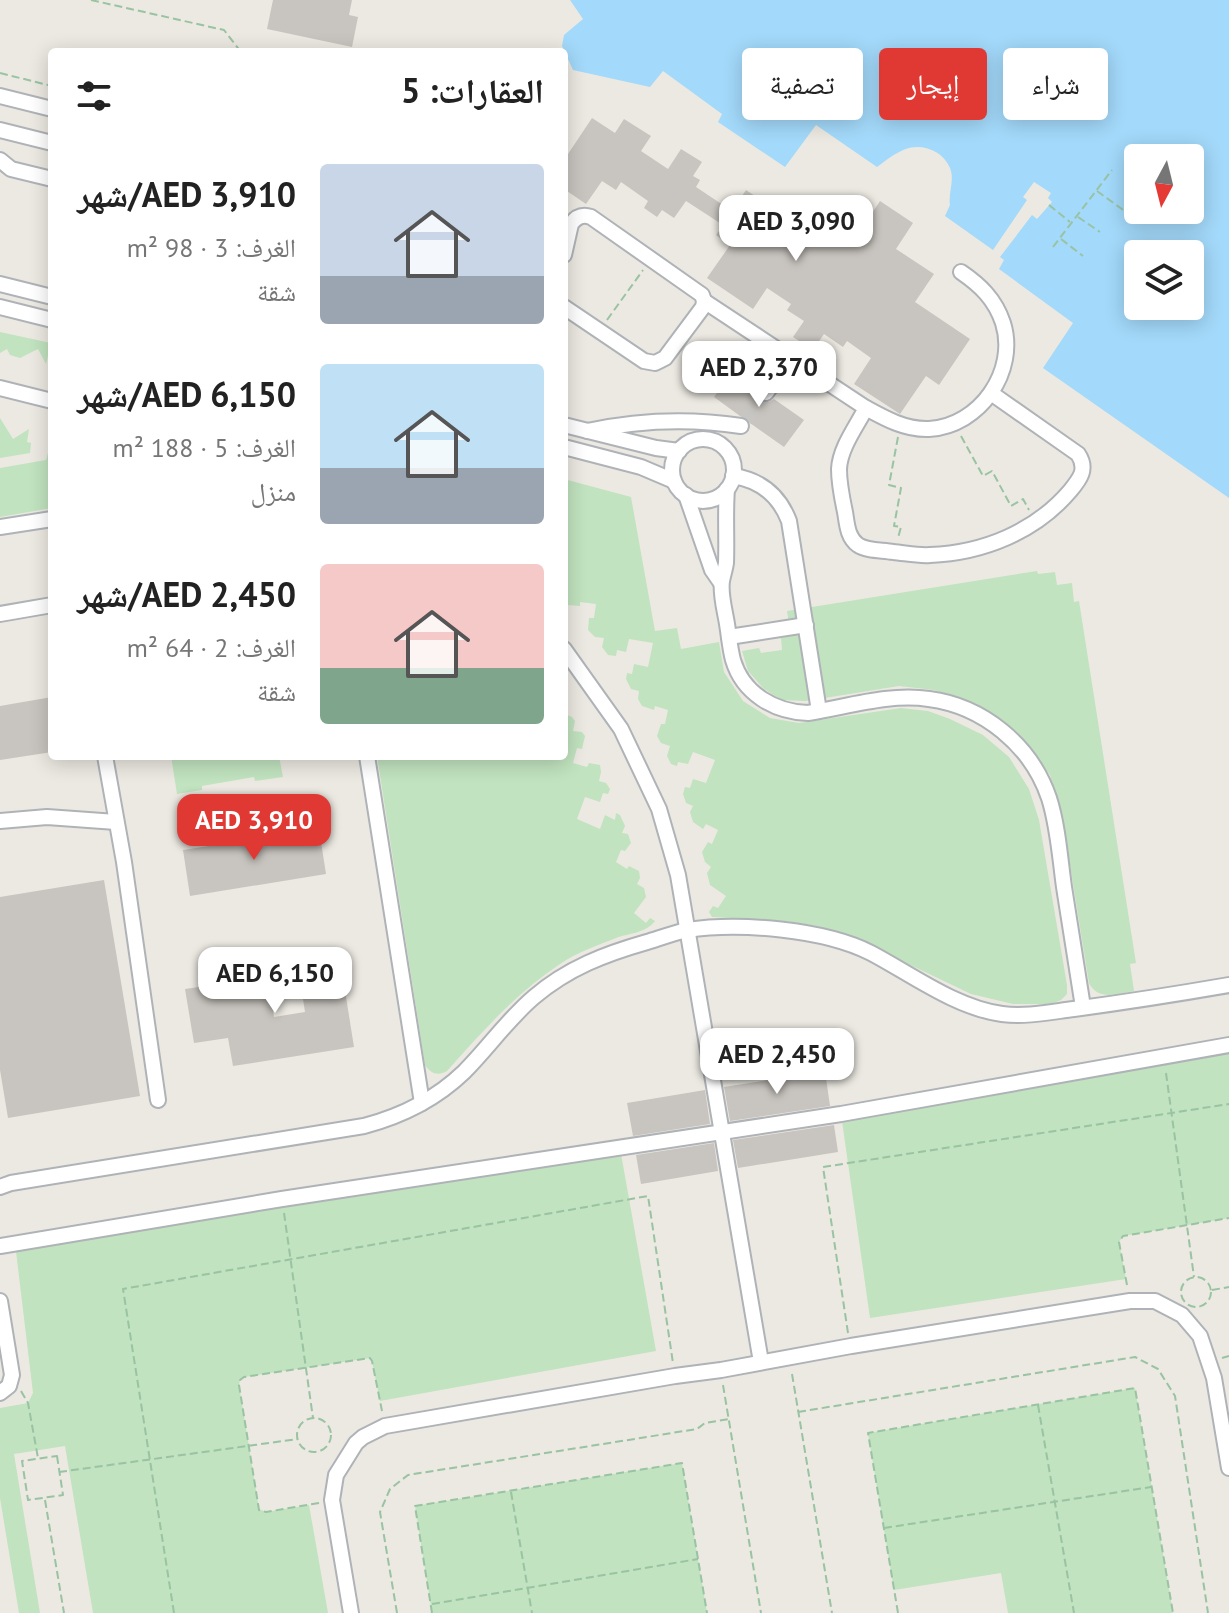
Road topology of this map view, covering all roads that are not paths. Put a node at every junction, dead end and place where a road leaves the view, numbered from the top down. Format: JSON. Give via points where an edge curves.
{"nodes":[{"id":1,"x":0,"y":96,"type":"edge"},
{"id":2,"x":48,"y":108,"type":"edge"},
{"id":3,"x":0,"y":131,"type":"edge"},
{"id":4,"x":48,"y":142,"type":"edge"},
{"id":5,"x":0,"y":160,"type":"edge"},
{"id":6,"x":48,"y":178,"type":"edge"},
{"id":7,"x":568,"y":237,"type":"edge"},
{"id":8,"x":961,"y":272,"type":"dead end"},
{"id":9,"x":0,"y":284,"type":"edge"},
{"id":10,"x":48,"y":296,"type":"edge"},
{"id":11,"x":704,"y":301,"type":"junction"},
{"id":12,"x":0,"y":307,"type":"edge"},
{"id":13,"x":568,"y":310,"type":"edge"},
{"id":14,"x":48,"y":319,"type":"edge"},
{"id":15,"x":792,"y":358,"type":"junction"},
{"id":16,"x":0,"y":388,"type":"edge"},
{"id":17,"x":766,"y":393,"type":"tunnel mouth"},
{"id":18,"x":991,"y":393,"type":"junction"},
{"id":19,"x":48,"y":400,"type":"edge"},
{"id":20,"x":866,"y":408,"type":"junction"},
{"id":21,"x":568,"y":426,"type":"edge"},
{"id":22,"x":587,"y":431,"type":"junction"},
{"id":23,"x":568,"y":448,"type":"edge"},
{"id":24,"x":724,"y":448,"type":"junction"},
{"id":25,"x":679,"y":451,"type":"junction"},
{"id":26,"x":674,"y":481,"type":"junction"},
{"id":27,"x":730,"y":483,"type":"junction"},
{"id":28,"x":686,"y":495,"type":"junction"},
{"id":29,"x":48,"y":520,"type":"edge"},
{"id":30,"x":0,"y":527,"type":"edge"},
{"id":31,"x":726,"y":550,"type":"junction"},
{"id":32,"x":707,"y":553,"type":"junction"},
{"id":33,"x":721,"y":583,"type":"junction"},
{"id":34,"x":48,"y":606,"type":"edge"},
{"id":35,"x":0,"y":614,"type":"edge"},
{"id":36,"x":806,"y":625,"type":"junction"},
{"id":37,"x":729,"y":637,"type":"junction"},
{"id":38,"x":568,"y":655,"type":"edge"},
{"id":39,"x":819,"y":711,"type":"junction"},
{"id":40,"x":106,"y":760,"type":"edge"},
{"id":41,"x":368,"y":760,"type":"edge"},
{"id":42,"x":0,"y":821,"type":"edge"},
{"id":43,"x":116,"y":822,"type":"junction"},
{"id":44,"x":687,"y":930,"type":"junction"},
{"id":45,"x":1229,"y":985,"type":"edge"},
{"id":46,"x":1083,"y":1007,"type":"junction"},
{"id":47,"x":1229,"y":1045,"type":"edge"},
{"id":48,"x":158,"y":1100,"type":"dead end"},
{"id":49,"x":422,"y":1103,"type":"junction"},
{"id":50,"x":721,"y":1133,"type":"junction"},
{"id":51,"x":0,"y":1187,"type":"edge"},
{"id":52,"x":0,"y":1246,"type":"edge"},
{"id":53,"x":0,"y":1301,"type":"edge"},
{"id":54,"x":761,"y":1362,"type":"junction"},
{"id":55,"x":0,"y":1393,"type":"edge"},
{"id":56,"x":1229,"y":1468,"type":"edge"},
{"id":57,"x":351,"y":1613,"type":"edge"}],
"edges":[{"from":1,"to":2,"type":"street"},
{"from":3,"to":4,"type":"street"},
{"from":5,"to":6,"type":"street","via":[[11,169]]},
{"from":7,"to":11,"type":"street","via":[[579,216],[591,217]]},
{"from":8,"to":18,"type":"street","via":[[992,299],[1003,324],[1002,373]]},
{"from":9,"to":10,"type":"street"},
{"from":11,"to":13,"type":"street","via":[[665,358],[655,363],[644,361]]},
{"from":11,"to":15,"type":"street"},
{"from":12,"to":14,"type":"street"},
{"from":15,"to":17,"type":"street"},
{"from":15,"to":20,"type":"street"},
{"from":16,"to":19,"type":"street"},
{"from":18,"to":20,"type":"street","via":[[960,422],[929,429],[894,423]]},
{"from":18,"to":20,"type":"street","via":[[1078,454],[1084,467],[1056,508],[1035,522],[996,542],[928,555],[868,549],[850,536],[839,467]]},
{"from":21,"to":22,"type":"street"},
{"from":22,"to":24,"type":"street","via":[[664,421],[744,423]]},
{"from":22,"to":25,"type":"street"},
{"from":23,"to":26,"type":"street"},
{"from":24,"to":25,"type":"street","via":[[701,440]]},
{"from":24,"to":27,"type":"street","via":[[731,458]]},
{"from":25,"to":26,"type":"street","via":[[672,468]]},
{"from":26,"to":28,"type":"street"},
{"from":27,"to":28,"type":"street","via":[[711,500]]},
{"from":27,"to":31,"type":"street"},
{"from":27,"to":36,"type":"street","via":[[744,478],[764,487],[785,511]]},
{"from":28,"to":32,"type":"street"},
{"from":29,"to":30,"type":"street"},
{"from":31,"to":32,"type":"street"},
{"from":31,"to":33,"type":"street"},
{"from":32,"to":33,"type":"street"},
{"from":33,"to":37,"type":"street"},
{"from":34,"to":35,"type":"street"},
{"from":36,"to":37,"type":"street"},
{"from":36,"to":39,"type":"street"},
{"from":37,"to":39,"type":"street","via":[[737,669],[757,696],[786,711]]},
{"from":38,"to":44,"type":"street","via":[[621,729],[659,809]]},
{"from":39,"to":46,"type":"street","via":[[927,698],[975,712],[1015,742],[1049,798]]},
{"from":40,"to":43,"type":"street"},
{"from":41,"to":49,"type":"street"},
{"from":42,"to":43,"type":"street","via":[[47,817]]},
{"from":43,"to":48,"type":"street"},
{"from":44,"to":46,"type":"street","via":[[778,929],[820,935],[869,952],[976,1008],[1001,1014]]},
{"from":44,"to":49,"type":"street","via":[[608,953],[557,979],[518,1012],[462,1074]]},
{"from":44,"to":50,"type":"street"},
{"from":45,"to":46,"type":"street"},
{"from":47,"to":50,"type":"street"},
{"from":49,"to":51,"type":"street","via":[[364,1126]]},
{"from":50,"to":52,"type":"street"},
{"from":50,"to":54,"type":"street"},
{"from":53,"to":55,"type":"street","via":[[12,1375]]},
{"from":54,"to":56,"type":"street","via":[[1155,1301],[1182,1315],[1200,1336],[1214,1378]]},
{"from":54,"to":57,"type":"street","via":[[385,1426],[363,1437],[336,1475],[332,1500]]}]}
